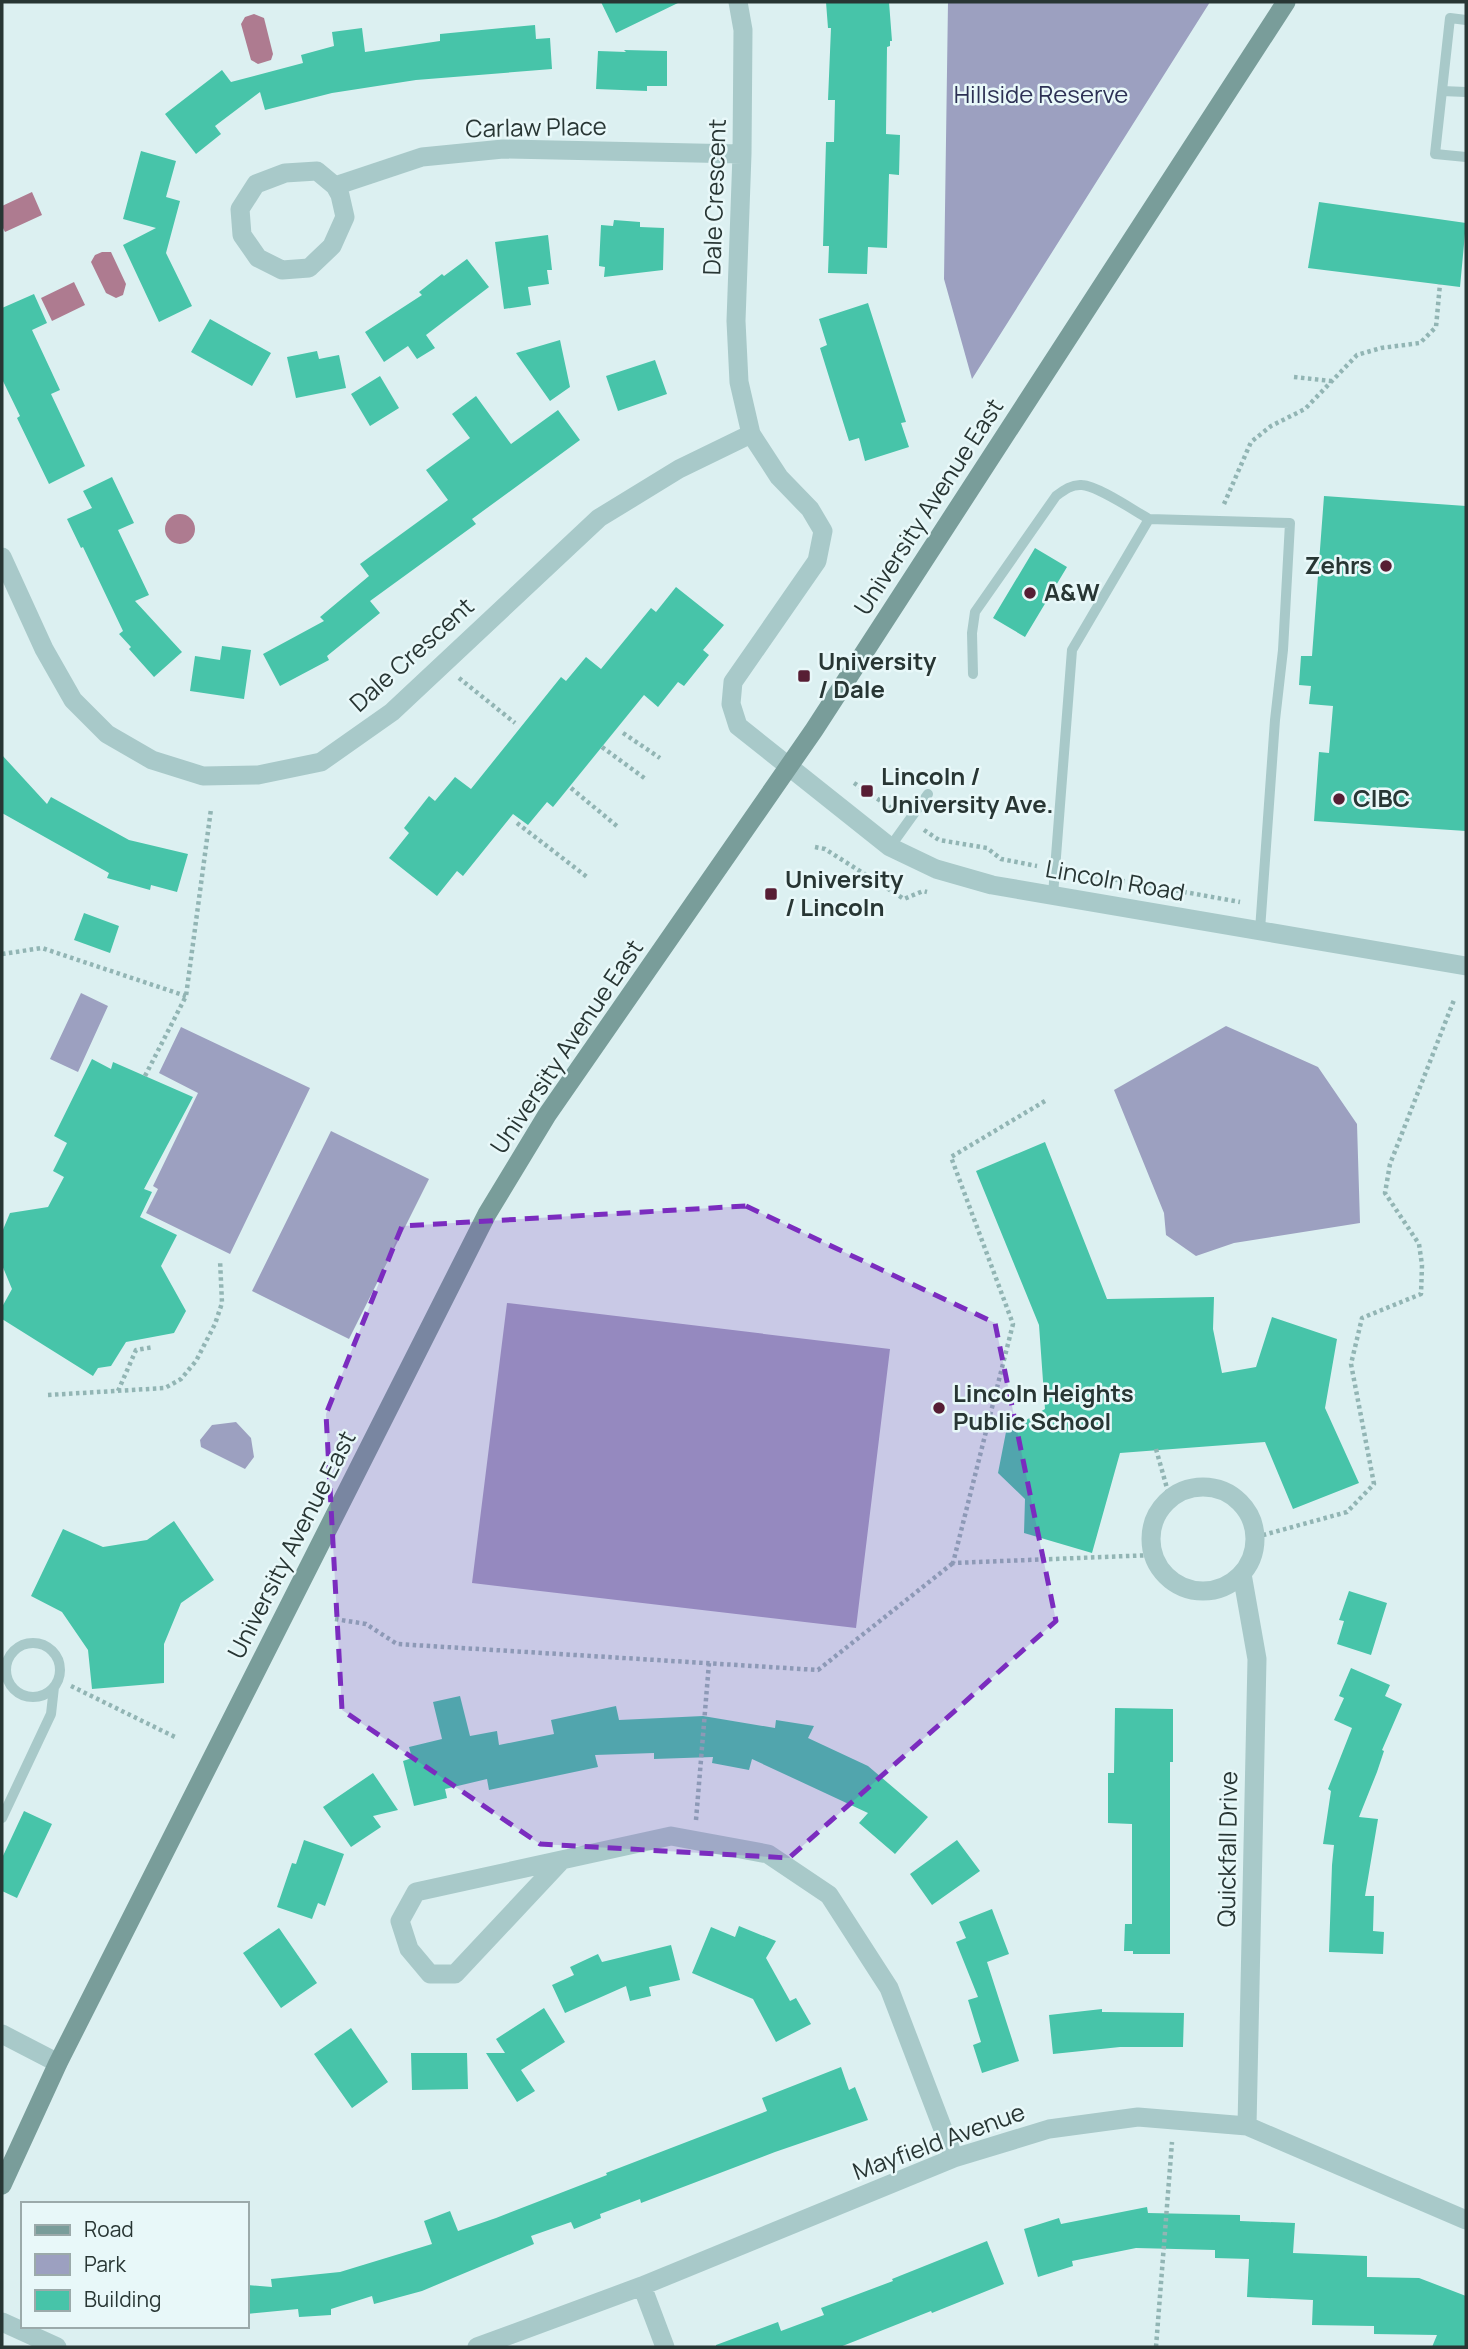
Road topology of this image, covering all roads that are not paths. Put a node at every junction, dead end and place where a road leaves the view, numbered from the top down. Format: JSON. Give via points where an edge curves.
{"nodes":[{"id":1,"x":738,"y":2,"type":"edge"},
{"id":2,"x":1286,"y":2,"type":"edge"},
{"id":3,"x":1466,"y":20,"type":"edge"},
{"id":4,"x":1442,"y":91,"type":"junction"},
{"id":5,"x":1466,"y":92,"type":"edge"},
{"id":6,"x":742,"y":154,"type":"junction"},
{"id":7,"x":1466,"y":157,"type":"edge"},
{"id":8,"x":335,"y":186,"type":"junction"},
{"id":9,"x":751,"y":434,"type":"junction"},
{"id":10,"x":1149,"y":519,"type":"junction"},
{"id":11,"x":2,"y":557,"type":"edge"},
{"id":12,"x":973,"y":674,"type":"dead end"},
{"id":13,"x":789,"y":766,"type":"junction"},
{"id":14,"x":928,"y":793,"type":"dead end"},
{"id":15,"x":890,"y":847,"type":"junction"},
{"id":16,"x":1053,"y":895,"type":"junction"},
{"id":17,"x":1260,"y":930,"type":"junction"},
{"id":18,"x":1466,"y":966,"type":"edge"},
{"id":19,"x":1242,"y":1574,"type":"junction"},
{"id":20,"x":56,"y":1683,"type":"junction"},
{"id":21,"x":2,"y":1818,"type":"edge"},
{"id":22,"x":561,"y":1861,"type":"junction"},
{"id":23,"x":2,"y":2034,"type":"edge"},
{"id":24,"x":58,"y":2063,"type":"junction"},
{"id":25,"x":1247,"y":2126,"type":"junction"},
{"id":26,"x":954,"y":2158,"type":"junction"},
{"id":27,"x":2,"y":2185,"type":"edge"},
{"id":28,"x":1466,"y":2220,"type":"edge"},
{"id":29,"x":642,"y":2286,"type":"junction"},
{"id":30,"x":2,"y":2322,"type":"edge"},
{"id":31,"x":57,"y":2347,"type":"edge"},
{"id":32,"x":477,"y":2347,"type":"edge"},
{"id":33,"x":665,"y":2347,"type":"edge"}],
"edges":[{"from":1,"to":6,"type":"street","name":"Dale Crescent","via":[[743,30]]},
{"from":2,"to":13,"type":"main road","name":"University Avenue East"},
{"from":3,"to":4,"type":"lane","via":[[1450,18]]},
{"from":4,"to":5,"type":"lane"},
{"from":4,"to":7,"type":"lane","via":[[1435,154]]},
{"from":6,"to":8,"type":"street","name":"Carlaw Place","via":[[503,149],[422,157]]},
{"from":6,"to":9,"type":"street","name":"Dale Crescent","via":[[736,321],[738,382]]},
{"from":8,"to":8,"type":"street","via":[[317,171],[285,173],[256,184],[240,209],[242,235],[258,258],[282,270],[309,268],[317,261],[332,246],[345,217]]},
{"from":9,"to":11,"type":"street","name":"Dale Crescent","via":[[679,469],[599,518],[392,712],[321,762],[258,775],[203,776],[152,760],[107,734],[73,700]]},
{"from":9,"to":13,"type":"street","name":"Dale Crescent","via":[[822,531],[817,561],[733,682],[738,726]]},
{"from":10,"to":12,"type":"lane","via":[[1081,485],[1067,487],[1056,496],[975,612]]},
{"from":10,"to":16,"type":"lane","via":[[1072,650]]},
{"from":10,"to":17,"type":"lane","via":[[1290,523]]},
{"from":13,"to":15,"type":"street","name":"Lincoln Road"},
{"from":13,"to":24,"type":"main road","name":"University Avenue East","via":[[547,1115],[487,1213]]},
{"from":14,"to":15,"type":"lane"},
{"from":15,"to":16,"type":"street","name":"Lincoln Road","via":[[936,869]]},
{"from":16,"to":17,"type":"street","name":"Lincoln Road"},
{"from":17,"to":18,"type":"street","name":"Lincoln Road"},
{"from":19,"to":19,"type":"street","via":[[1250,1563],[1255,1537],[1247,1510],[1237,1499],[1225,1491],[1196,1487],[1182,1491],[1159,1510],[1151,1540],[1153,1555],[1168,1578],[1192,1590],[1219,1589]]},
{"from":19,"to":25,"type":"street","name":"Quickfall Drive","via":[[1257,1659]]},
{"from":20,"to":20,"type":"lane","via":[[60,1662],[42,1644],[17,1647],[7,1661],[13,1688],[29,1697],[47,1693]]},
{"from":20,"to":21,"type":"lane","via":[[51,1714]]},
{"from":22,"to":22,"type":"street","via":[[416,1892],[400,1921],[409,1949],[430,1974],[455,1975]]},
{"from":22,"to":26,"type":"street","via":[[671,1836],[768,1854],[829,1895],[889,1988]]},
{"from":23,"to":24,"type":"street"},
{"from":24,"to":27,"type":"main road","name":"University Avenue East"},
{"from":25,"to":26,"type":"street","name":"Mayfield Avenue","via":[[1138,2117],[1049,2129]]},
{"from":25,"to":28,"type":"street","name":"Mayfield Avenue"},
{"from":26,"to":29,"type":"street","name":"Mayfield Avenue"},
{"from":29,"to":32,"type":"street","name":"Mayfield Avenue"},
{"from":29,"to":33,"type":"street"},
{"from":30,"to":31,"type":"street"}]}
